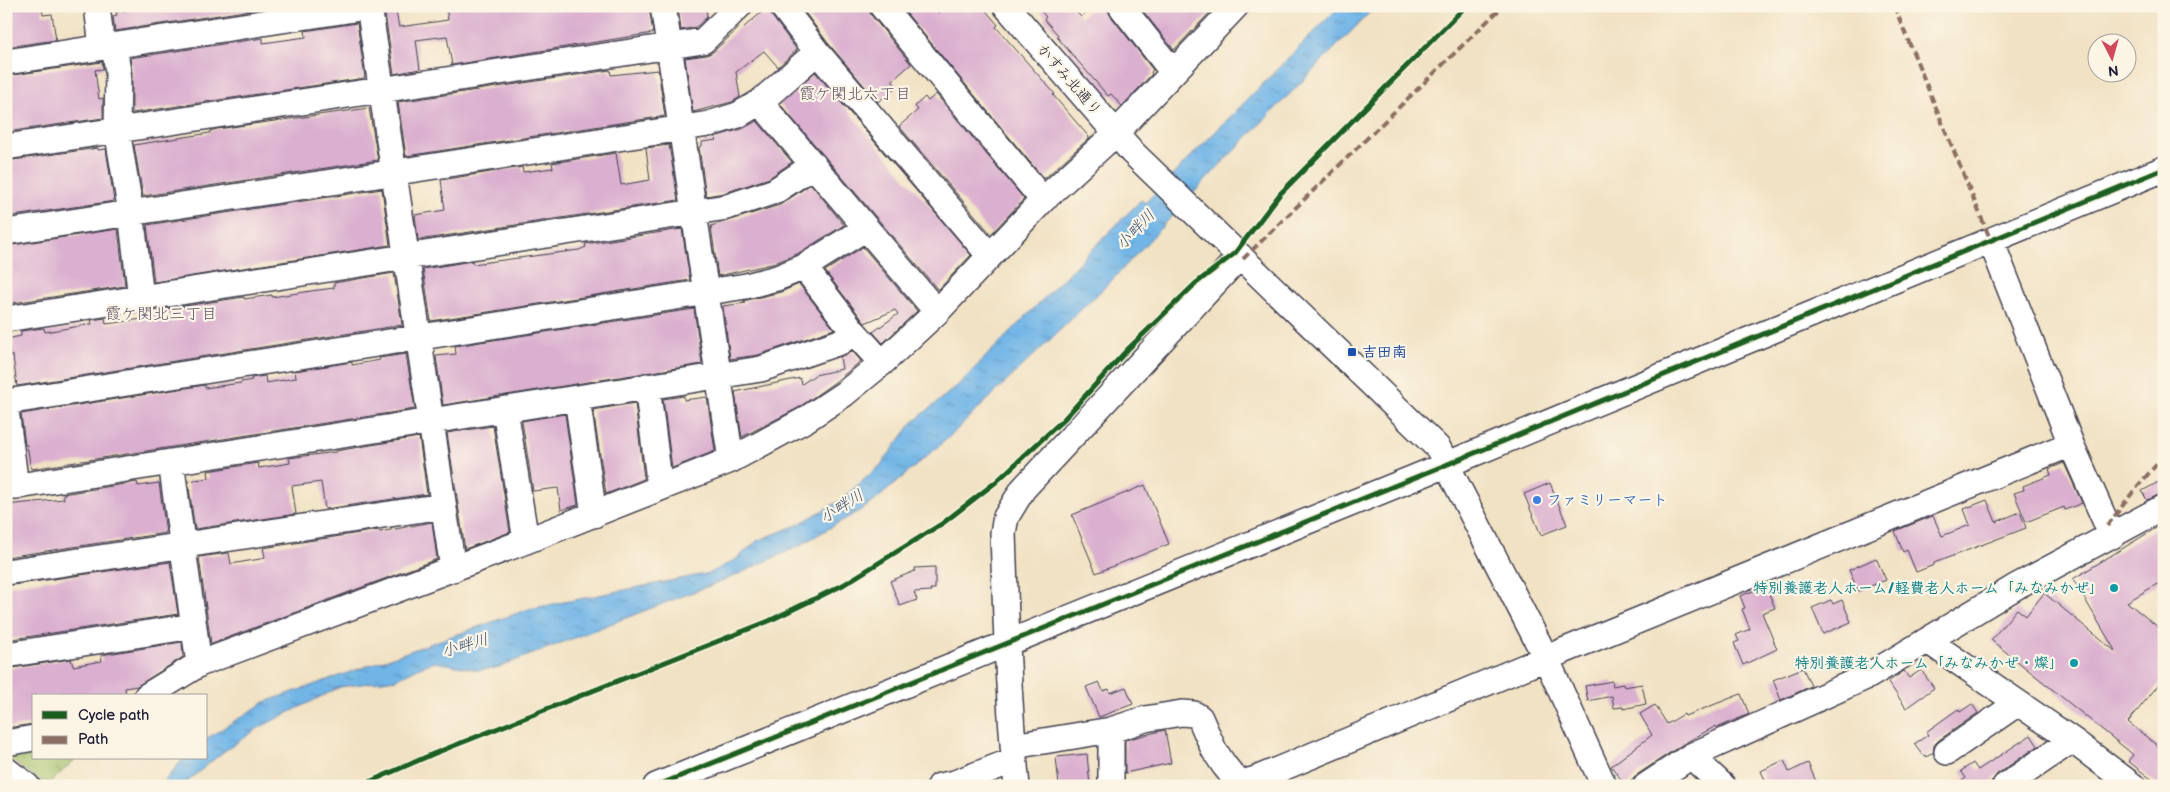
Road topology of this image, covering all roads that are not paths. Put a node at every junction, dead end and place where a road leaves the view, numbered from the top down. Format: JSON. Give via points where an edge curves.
{"nodes":[{"id":1,"x":97,"y":6,"type":"edge"},
{"id":2,"x":371,"y":6,"type":"edge"},
{"id":3,"x":663,"y":6,"type":"edge"},
{"id":4,"x":739,"y":6,"type":"edge"},
{"id":5,"x":782,"y":6,"type":"edge"},
{"id":6,"x":882,"y":6,"type":"edge"},
{"id":7,"x":1006,"y":6,"type":"edge"},
{"id":8,"x":1121,"y":6,"type":"edge"},
{"id":9,"x":1231,"y":8,"type":"edge"},
{"id":10,"x":108,"y":46,"type":"junction"},
{"id":11,"x":670,"y":46,"type":"junction"},
{"id":12,"x":817,"y":52,"type":"junction"},
{"id":13,"x":6,"y":62,"type":"edge"},
{"id":14,"x":1172,"y":71,"type":"junction"},
{"id":15,"x":381,"y":89,"type":"junction"},
{"id":16,"x":760,"y":102,"type":"junction"},
{"id":17,"x":683,"y":129,"type":"junction"},
{"id":18,"x":117,"y":130,"type":"junction"},
{"id":19,"x":1114,"y":134,"type":"junction"},
{"id":20,"x":6,"y":147,"type":"edge"},
{"id":21,"x":814,"y":165,"type":"junction"},
{"id":22,"x":2164,"y":169,"type":"edge"},
{"id":23,"x":393,"y":172,"type":"junction"},
{"id":24,"x":1043,"y":200,"type":"junction"},
{"id":25,"x":694,"y":212,"type":"junction"},
{"id":26,"x":131,"y":213,"type":"junction"},
{"id":27,"x":866,"y":228,"type":"junction"},
{"id":28,"x":6,"y":232,"type":"edge"},
{"id":29,"x":1991,"y":241,"type":"junction"},
{"id":30,"x":1236,"y":253,"type":"junction"},
{"id":31,"x":990,"y":256,"type":"junction"},
{"id":32,"x":406,"y":257,"type":"junction"},
{"id":33,"x":804,"y":267,"type":"junction"},
{"id":34,"x":706,"y":292,"type":"junction"},
{"id":35,"x":141,"y":298,"type":"junction"},
{"id":36,"x":937,"y":312,"type":"junction"},
{"id":37,"x":6,"y":319,"type":"edge"},
{"id":38,"x":854,"y":332,"type":"junction"},
{"id":39,"x":418,"y":336,"type":"junction"},
{"id":40,"x":882,"y":363,"type":"junction"},
{"id":41,"x":718,"y":375,"type":"junction"},
{"id":42,"x":647,"y":386,"type":"junction"},
{"id":43,"x":577,"y":398,"type":"junction"},
{"id":44,"x":6,"y":402,"type":"edge"},
{"id":45,"x":505,"y":409,"type":"junction"},
{"id":46,"x":6,"y":410,"type":"edge"},
{"id":47,"x":431,"y":421,"type":"junction"},
{"id":48,"x":2071,"y":444,"type":"junction"},
{"id":49,"x":731,"y":460,"type":"junction"},
{"id":50,"x":171,"y":462,"type":"junction"},
{"id":51,"x":1448,"y":464,"type":"junction"},
{"id":52,"x":11,"y":488,"type":"edge"},
{"id":53,"x":660,"y":488,"type":"junction"},
{"id":54,"x":443,"y":506,"type":"junction"},
{"id":55,"x":2164,"y":507,"type":"edge"},
{"id":56,"x":594,"y":515,"type":"junction"},
{"id":57,"x":2112,"y":536,"type":"junction"},
{"id":58,"x":526,"y":541,"type":"junction"},
{"id":59,"x":183,"y":546,"type":"junction"},
{"id":60,"x":453,"y":569,"type":"junction"},
{"id":61,"x":6,"y":572,"type":"edge"},
{"id":62,"x":194,"y":626,"type":"junction"},
{"id":63,"x":1928,"y":641,"type":"junction"},
{"id":64,"x":1007,"y":642,"type":"junction"},
{"id":65,"x":6,"y":655,"type":"edge"},
{"id":66,"x":1546,"y":658,"type":"junction"},
{"id":67,"x":199,"y":664,"type":"junction"},
{"id":68,"x":150,"y":694,"type":"edge"},
{"id":69,"x":2018,"y":703,"type":"junction"},
{"id":70,"x":1111,"y":730,"type":"junction"},
{"id":71,"x":32,"y":738,"type":"edge"},
{"id":72,"x":2072,"y":740,"type":"junction"},
{"id":73,"x":6,"y":743,"type":"edge"},
{"id":74,"x":1947,"y":752,"type":"dead end"},
{"id":75,"x":1013,"y":753,"type":"junction"},
{"id":76,"x":1691,"y":756,"type":"junction"},
{"id":77,"x":6,"y":770,"type":"edge"},
{"id":78,"x":27,"y":786,"type":"edge"},
{"id":79,"x":656,"y":786,"type":"edge"},
{"id":80,"x":940,"y":786,"type":"edge"},
{"id":81,"x":1017,"y":786,"type":"edge"},
{"id":82,"x":1111,"y":786,"type":"edge"},
{"id":83,"x":1604,"y":786,"type":"edge"},
{"id":84,"x":1646,"y":786,"type":"edge"},
{"id":85,"x":1723,"y":786,"type":"edge"},
{"id":86,"x":2005,"y":786,"type":"edge"},
{"id":87,"x":2133,"y":786,"type":"edge"}],
"edges":[{"from":1,"to":10,"type":"street"},
{"from":2,"to":10,"type":"street"},
{"from":2,"to":15,"type":"street"},
{"from":3,"to":11,"type":"street"},
{"from":4,"to":11,"type":"street","via":[[703,40]]},
{"from":5,"to":12,"type":"street"},
{"from":6,"to":24,"type":"street"},
{"from":7,"to":19,"type":"street","name":"かすみ北通り"},
{"from":8,"to":14,"type":"street"},
{"from":9,"to":14,"type":"street"},
{"from":10,"to":13,"type":"street"},
{"from":10,"to":18,"type":"street","via":[[118,72]]},
{"from":11,"to":15,"type":"street"},
{"from":11,"to":17,"type":"street"},
{"from":12,"to":16,"type":"street"},
{"from":12,"to":31,"type":"street"},
{"from":14,"to":19,"type":"street"},
{"from":15,"to":18,"type":"street"},
{"from":15,"to":23,"type":"street"},
{"from":16,"to":17,"type":"street","via":[[738,115]]},
{"from":16,"to":21,"type":"street"},
{"from":17,"to":23,"type":"street"},
{"from":17,"to":25,"type":"street"},
{"from":18,"to":20,"type":"street"},
{"from":18,"to":26,"type":"street"},
{"from":19,"to":24,"type":"street"},
{"from":19,"to":30,"type":"street","name":"かすみ北通り"},
{"from":21,"to":25,"type":"street","via":[[775,191],[727,207]]},
{"from":21,"to":27,"type":"street"},
{"from":22,"to":29,"type":"street"},
{"from":23,"to":26,"type":"street"},
{"from":23,"to":32,"type":"street"},
{"from":24,"to":31,"type":"street"},
{"from":25,"to":32,"type":"street"},
{"from":25,"to":34,"type":"street"},
{"from":26,"to":28,"type":"street"},
{"from":26,"to":35,"type":"street"},
{"from":27,"to":33,"type":"street"},
{"from":27,"to":36,"type":"street"},
{"from":29,"to":48,"type":"street"},
{"from":29,"to":51,"type":"street"},
{"from":30,"to":51,"type":"street","name":"かすみ北通り","via":[[1438,448]]},
{"from":30,"to":64,"type":"street","via":[[1018,495],[1006,517],[1003,533]]},
{"from":31,"to":36,"type":"street"},
{"from":32,"to":35,"type":"street"},
{"from":32,"to":39,"type":"street"},
{"from":33,"to":34,"type":"street","via":[[746,286]]},
{"from":33,"to":38,"type":"street"},
{"from":34,"to":39,"type":"street"},
{"from":34,"to":41,"type":"street"},
{"from":35,"to":37,"type":"street"},
{"from":36,"to":40,"type":"street"},
{"from":38,"to":40,"type":"street"},
{"from":38,"to":41,"type":"street","via":[[840,342],[761,369]]},
{"from":39,"to":44,"type":"street"},
{"from":39,"to":47,"type":"street"},
{"from":40,"to":49,"type":"street","via":[[805,420]]},
{"from":41,"to":42,"type":"street"},
{"from":41,"to":49,"type":"street"},
{"from":42,"to":43,"type":"street"},
{"from":42,"to":53,"type":"street"},
{"from":43,"to":45,"type":"street"},
{"from":43,"to":56,"type":"street"},
{"from":45,"to":47,"type":"street"},
{"from":45,"to":58,"type":"street"},
{"from":46,"to":52,"type":"street"},
{"from":47,"to":50,"type":"street"},
{"from":47,"to":54,"type":"street"},
{"from":48,"to":57,"type":"street"},
{"from":48,"to":66,"type":"street"},
{"from":49,"to":53,"type":"street"},
{"from":50,"to":52,"type":"street"},
{"from":50,"to":59,"type":"street"},
{"from":51,"to":64,"type":"street"},
{"from":51,"to":66,"type":"street","name":"かすみ北通り"},
{"from":53,"to":56,"type":"street"},
{"from":54,"to":59,"type":"street"},
{"from":54,"to":60,"type":"street"},
{"from":55,"to":57,"type":"street"},
{"from":56,"to":58,"type":"street"},
{"from":57,"to":63,"type":"street","via":[[2017,586]]},
{"from":58,"to":60,"type":"street"},
{"from":59,"to":61,"type":"street"},
{"from":59,"to":62,"type":"street"},
{"from":60,"to":67,"type":"street"},
{"from":62,"to":65,"type":"street"},
{"from":62,"to":67,"type":"street"},
{"from":63,"to":69,"type":"street"},
{"from":63,"to":76,"type":"street","via":[[1870,674]]},
{"from":64,"to":75,"type":"street"},
{"from":64,"to":79,"type":"street"},
{"from":66,"to":70,"type":"street","via":[[1242,783],[1214,750],[1200,718],[1194,714],[1145,719]]},
{"from":66,"to":83,"type":"street","name":"かすみ北通り"},
{"from":67,"to":68,"type":"street"},
{"from":69,"to":72,"type":"street"},
{"from":69,"to":74,"type":"street"},
{"from":70,"to":75,"type":"street"},
{"from":70,"to":82,"type":"street"},
{"from":71,"to":73,"type":"street"},
{"from":72,"to":86,"type":"street"},
{"from":72,"to":87,"type":"street"},
{"from":75,"to":80,"type":"street","via":[[962,780]]},
{"from":75,"to":81,"type":"street"},
{"from":76,"to":84,"type":"street"},
{"from":76,"to":85,"type":"street"},
{"from":77,"to":78,"type":"street"}]}
